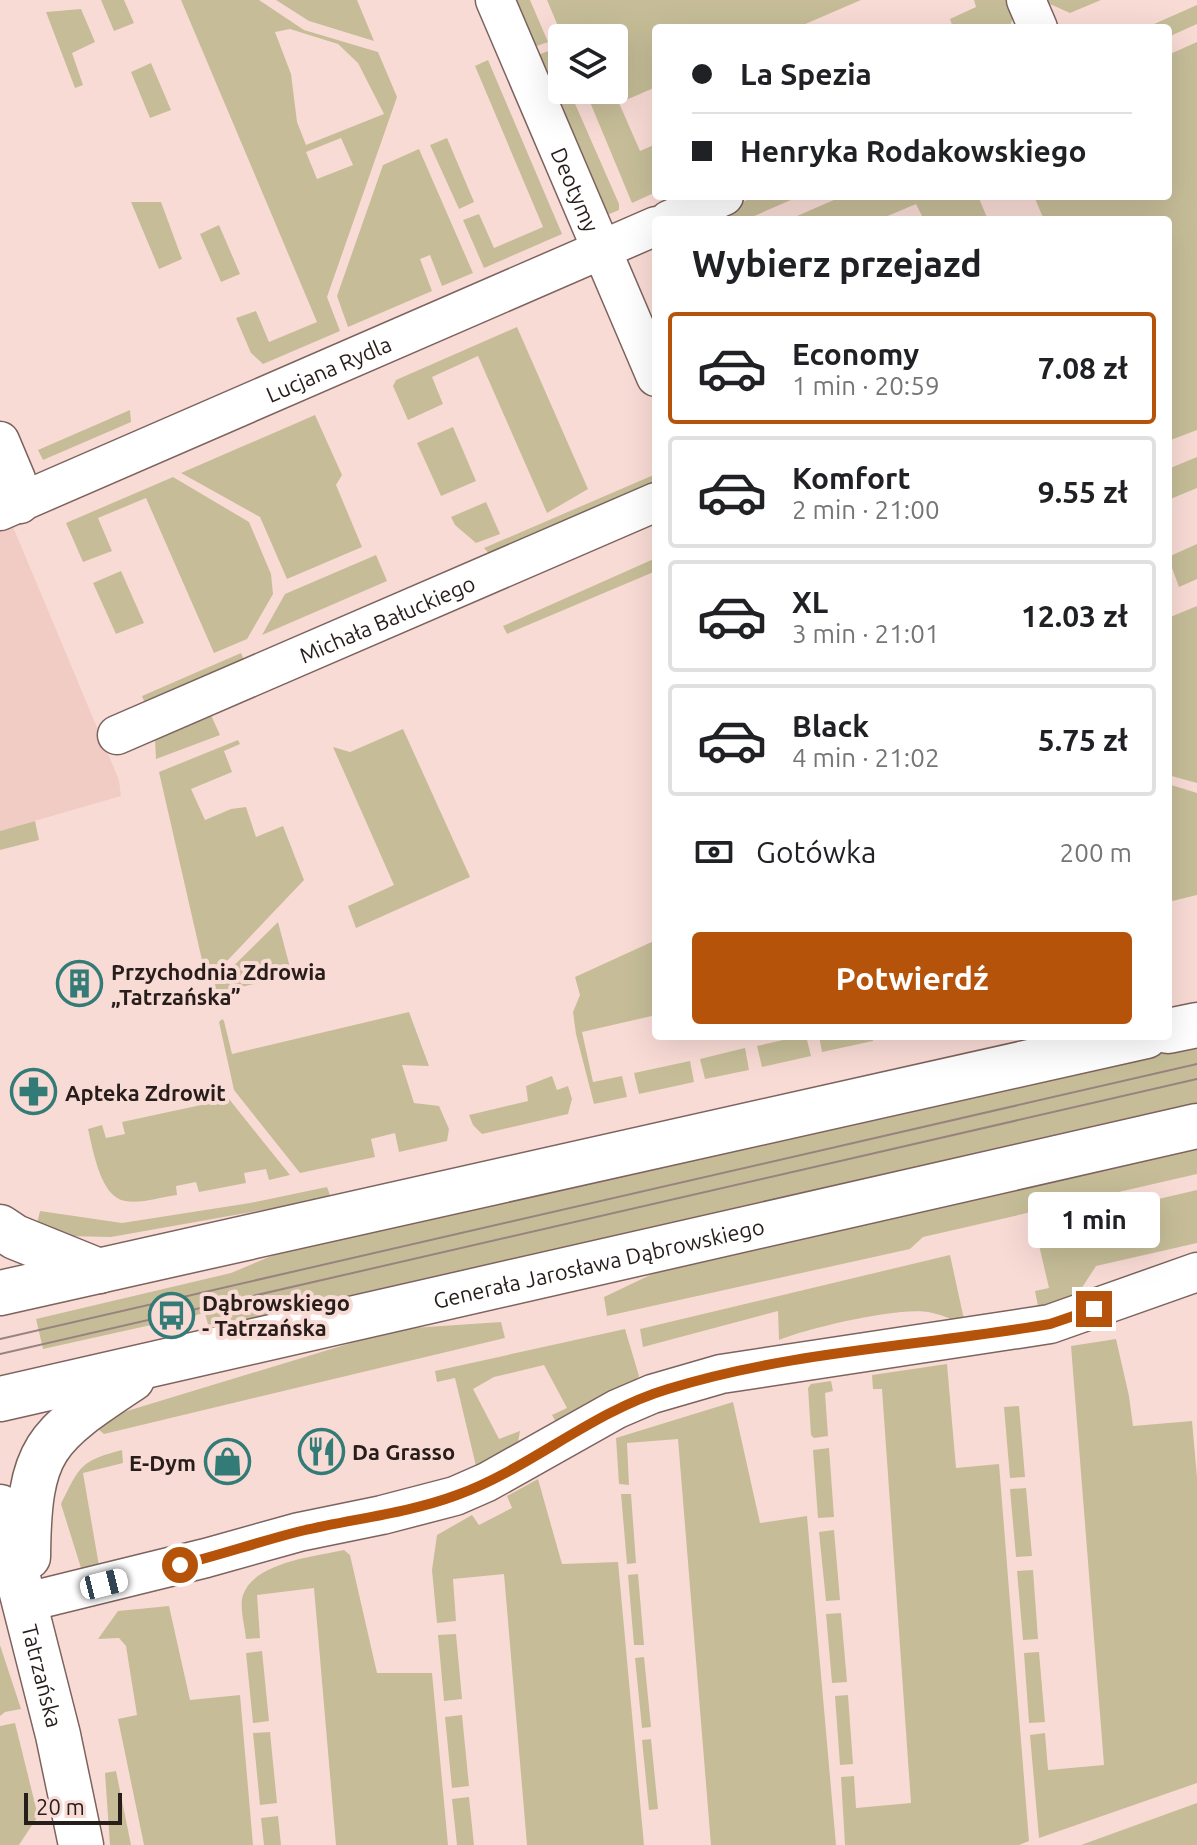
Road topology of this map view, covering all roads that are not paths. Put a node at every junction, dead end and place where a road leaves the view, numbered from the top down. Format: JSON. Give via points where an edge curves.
{"nodes":[{"id":1,"x":495,"y":0,"type":"edge"},
{"id":2,"x":1026,"y":0,"type":"edge"},
{"id":3,"x":1036,"y":24,"type":"edge"},
{"id":4,"x":715,"y":200,"type":"edge"},
{"id":5,"x":678,"y":216,"type":"edge"},
{"id":6,"x":652,"y":228,"type":"edge"},
{"id":7,"x":603,"y":249,"type":"junction"},
{"id":8,"x":652,"y":367,"type":"edge"},
{"id":9,"x":0,"y":441,"type":"edge"},
{"id":10,"x":652,"y":504,"type":"edge"},
{"id":11,"x":10,"y":508,"type":"edge"},
{"id":12,"x":117,"y":735,"type":"dead end"},
{"id":13,"x":1197,"y":1025,"type":"edge"},
{"id":14,"x":1172,"y":1030,"type":"edge"},
{"id":15,"x":1128,"y":1040,"type":"edge"},
{"id":16,"x":1197,"y":1126,"type":"edge"},
{"id":17,"x":0,"y":1227,"type":"edge"},
{"id":18,"x":99,"y":1271,"type":"junction"},
{"id":19,"x":1197,"y":1272,"type":"edge"},
{"id":20,"x":0,"y":1293,"type":"edge"},
{"id":21,"x":155,"y":1364,"type":"junction"},
{"id":22,"x":0,"y":1399,"type":"edge"},
{"id":23,"x":0,"y":1507,"type":"edge"},
{"id":24,"x":0,"y":1563,"type":"edge"},
{"id":25,"x":23,"y":1603,"type":"junction"},
{"id":26,"x":81,"y":1845,"type":"edge"}],
"edges":[{"from":1,"to":7,"type":"street","name":"Deotymy"},
{"from":2,"to":3,"type":"street"},
{"from":4,"to":5,"type":"street"},
{"from":6,"to":7,"type":"street","name":"Lucjana Rydla"},
{"from":7,"to":8,"type":"street","name":"Deotymy"},
{"from":7,"to":11,"type":"street","name":"Lucjana Rydla"},
{"from":9,"to":11,"type":"street","via":[[16,479]]},
{"from":10,"to":12,"type":"street","name":"Michała Bałuckiego"},
{"from":13,"to":14,"type":"main road"},
{"from":15,"to":18,"type":"main road"},
{"from":16,"to":21,"type":"main road","name":"Generała Jarosława Dąbrowskiego"},
{"from":17,"to":18,"type":"main road"},
{"from":18,"to":20,"type":"main road"},
{"from":19,"to":25,"type":"street","via":[[1050,1324],[771,1365],[669,1388],[617,1409],[455,1496]]},
{"from":21,"to":22,"type":"main road","name":"Generała Jarosława Dąbrowskiego"},
{"from":21,"to":25,"type":"main road","via":[[69,1422],[48,1446],[30,1493]]},
{"from":23,"to":25,"type":"main road","name":"Tatrzańska"},
{"from":24,"to":25,"type":"main road"},
{"from":25,"to":26,"type":"main road","name":"Tatrzańska"}]}
